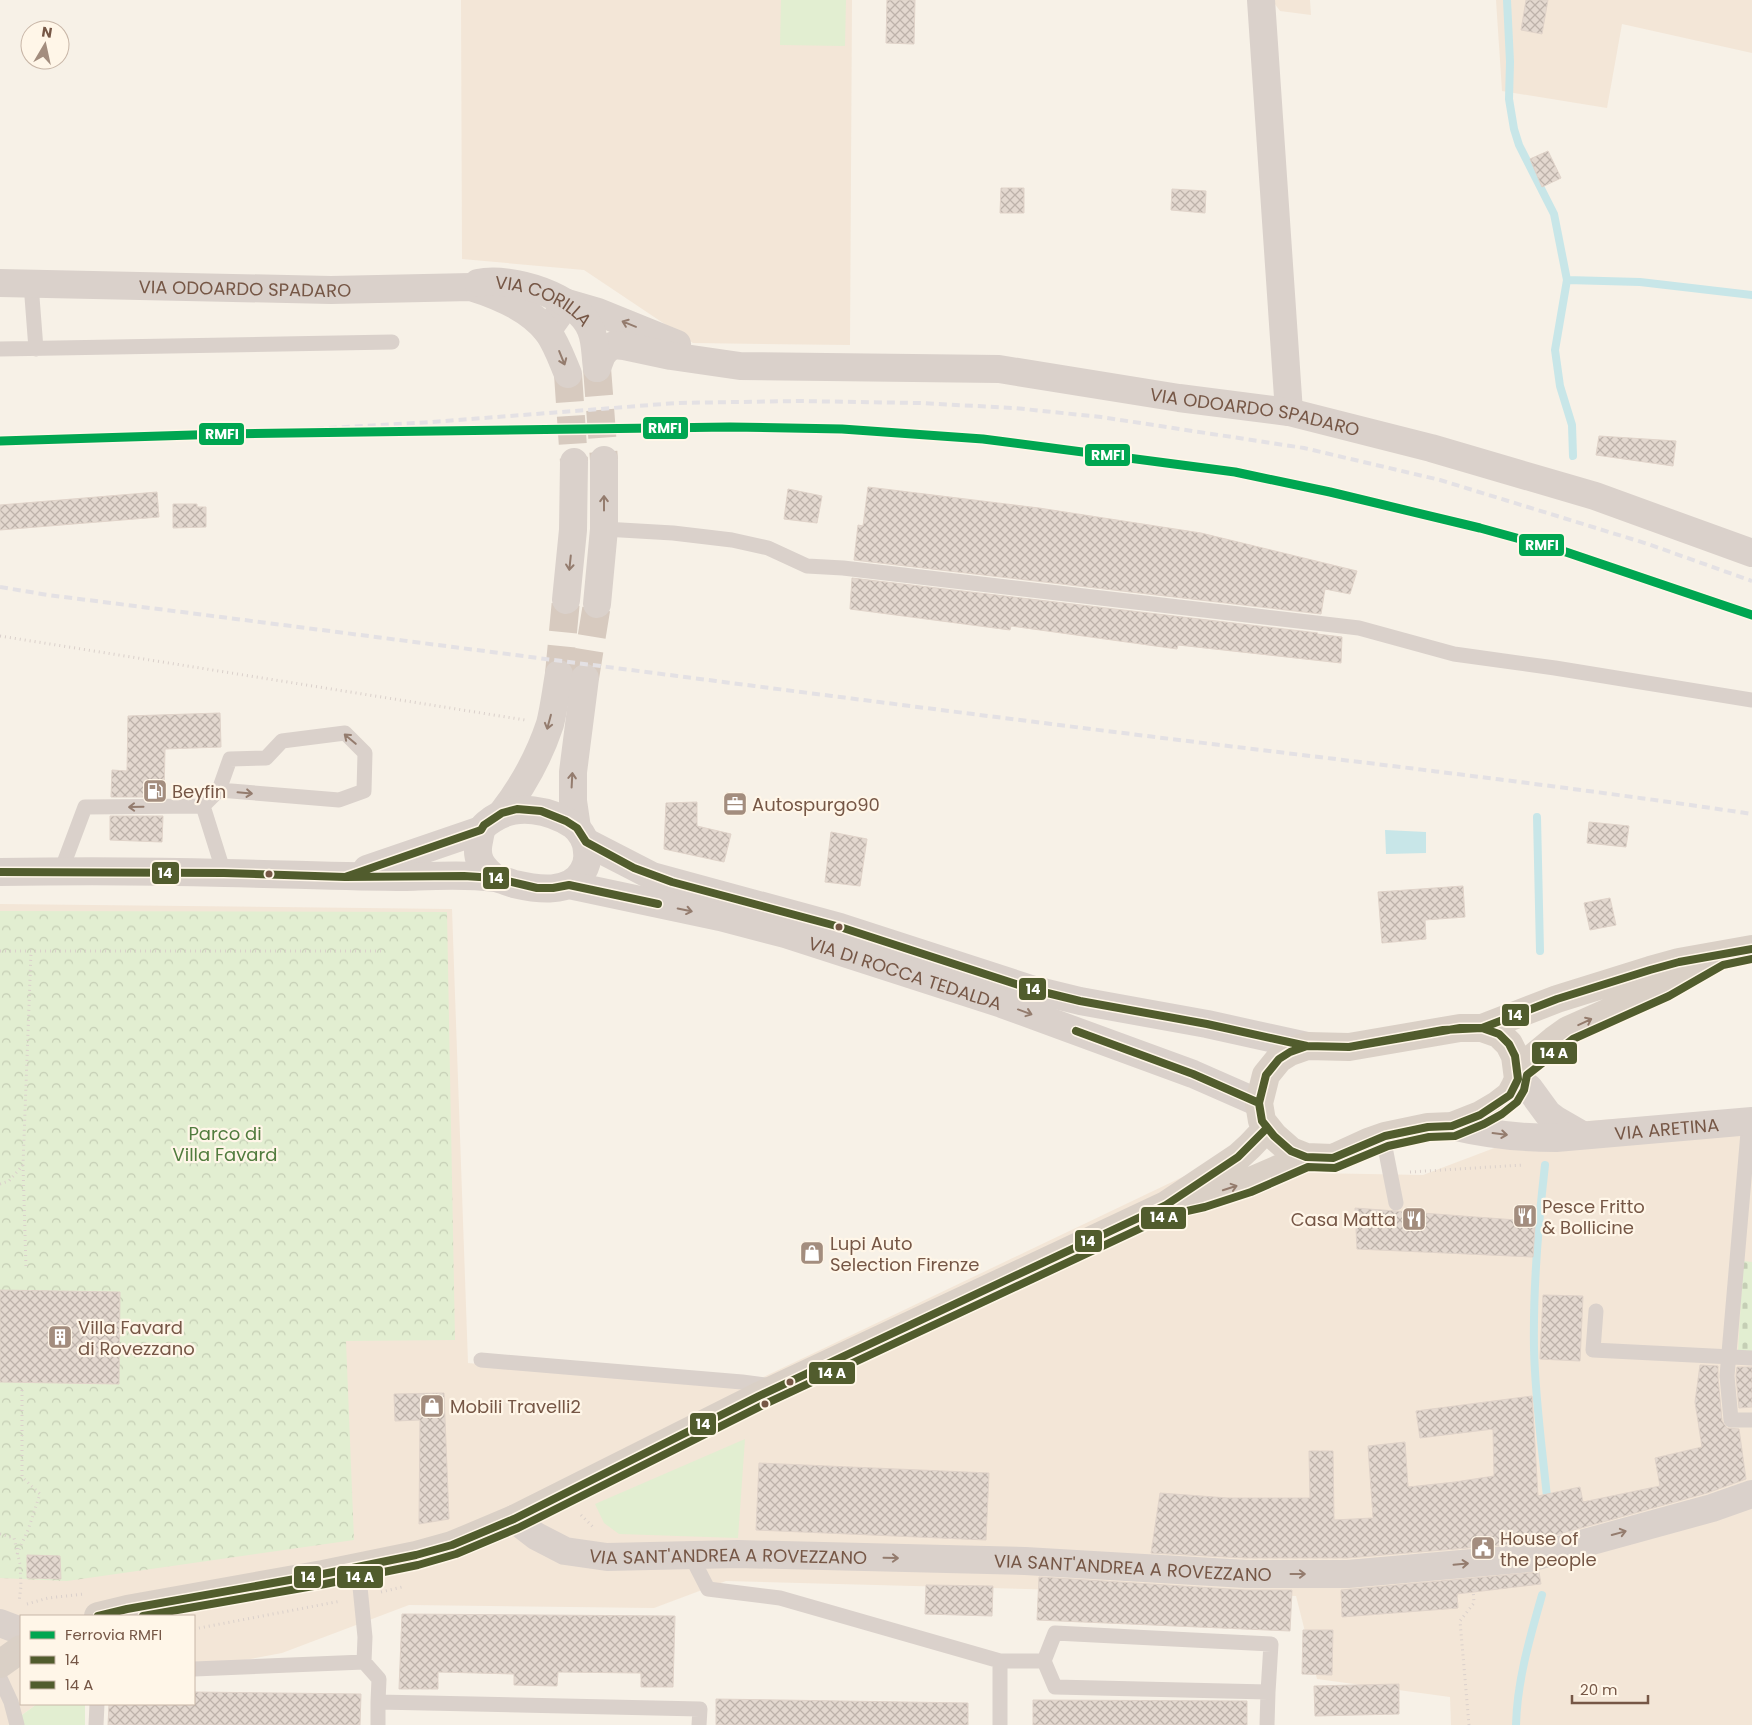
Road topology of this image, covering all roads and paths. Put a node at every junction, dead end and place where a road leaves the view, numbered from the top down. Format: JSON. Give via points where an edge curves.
{"nodes":[{"id":1,"x":1261,"y":0,"type":"edge"},
{"id":2,"x":0,"y":284,"type":"edge"},
{"id":3,"x":31,"y":284,"type":"junction"},
{"id":4,"x":450,"y":288,"type":"junction"},
{"id":5,"x":489,"y":293,"type":"joint"},
{"id":6,"x":568,"y":303,"type":"junction"},
{"id":7,"x":547,"y":331,"type":"junction"},
{"id":8,"x":392,"y":342,"type":"dead end"},
{"id":9,"x":0,"y":348,"type":"edge"},
{"id":10,"x":36,"y":349,"type":"junction"},
{"id":11,"x":740,"y":366,"type":"junction"},
{"id":12,"x":597,"y":368,"type":"joint"},
{"id":13,"x":568,"y":374,"type":"tunnel mouth"},
{"id":14,"x":1289,"y":412,"type":"junction"},
{"id":15,"x":604,"y":460,"type":"tunnel mouth"},
{"id":16,"x":574,"y":462,"type":"tunnel mouth"},
{"id":17,"x":604,"y":529,"type":"junction"},
{"id":18,"x":1752,"y":553,"type":"edge"},
{"id":19,"x":566,"y":600,"type":"tunnel mouth"},
{"id":20,"x":597,"y":604,"type":"tunnel mouth"},
{"id":21,"x":0,"y":636,"type":"edge"},
{"id":22,"x":559,"y":674,"type":"tunnel mouth"},
{"id":23,"x":586,"y":678,"type":"tunnel mouth"},
{"id":24,"x":1752,"y":700,"type":"edge"},
{"id":25,"x":550,"y":723,"type":"junction"},
{"id":26,"x":219,"y":790,"type":"junction"},
{"id":27,"x":203,"y":806,"type":"junction"},
{"id":28,"x":502,"y":813,"type":"junction"},
{"id":29,"x":481,"y":830,"type":"junction"},
{"id":30,"x":581,"y":835,"type":"junction"},
{"id":31,"x":61,"y":871,"type":"junction"},
{"id":32,"x":0,"y":872,"type":"edge"},
{"id":33,"x":224,"y":873,"type":"junction"},
{"id":34,"x":345,"y":877,"type":"junction"},
{"id":35,"x":495,"y":878,"type":"junction"},
{"id":36,"x":569,"y":885,"type":"junction"},
{"id":37,"x":1752,"y":949,"type":"edge"},
{"id":38,"x":0,"y":951,"type":"edge"},
{"id":39,"x":31,"y":952,"type":"junction"},
{"id":40,"x":382,"y":952,"type":"dead end"},
{"id":41,"x":1719,"y":956,"type":"junction"},
{"id":42,"x":1482,"y":1028,"type":"junction"},
{"id":43,"x":1307,"y":1046,"type":"junction"},
{"id":44,"x":1518,"y":1074,"type":"junction"},
{"id":45,"x":1263,"y":1115,"type":"junction"},
{"id":46,"x":1750,"y":1121,"type":"edge"},
{"id":47,"x":1452,"y":1126,"type":"junction"},
{"id":48,"x":1582,"y":1135,"type":"junction"},
{"id":49,"x":1383,"y":1137,"type":"junction"},
{"id":50,"x":1306,"y":1157,"type":"junction"},
{"id":51,"x":1527,"y":1164,"type":"dead end"},
{"id":52,"x":23,"y":1165,"type":"junction"},
{"id":53,"x":1390,"y":1174,"type":"junction"},
{"id":54,"x":0,"y":1184,"type":"edge"},
{"id":55,"x":1396,"y":1203,"type":"dead end"},
{"id":56,"x":1166,"y":1205,"type":"junction"},
{"id":57,"x":26,"y":1268,"type":"dead end"},
{"id":58,"x":1596,"y":1311,"type":"dead end"},
{"id":59,"x":1728,"y":1357,"type":"junction"},
{"id":60,"x":1752,"y":1358,"type":"edge"},
{"id":61,"x":481,"y":1360,"type":"dead end"},
{"id":62,"x":22,"y":1387,"type":"dead end"},
{"id":63,"x":777,"y":1387,"type":"junction"},
{"id":64,"x":1752,"y":1420,"type":"edge"},
{"id":65,"x":1752,"y":1494,"type":"edge"},
{"id":66,"x":584,"y":1506,"type":"dead end"},
{"id":67,"x":514,"y":1519,"type":"junction"},
{"id":68,"x":0,"y":1534,"type":"edge"},
{"id":69,"x":601,"y":1534,"type":"dead end"},
{"id":70,"x":17,"y":1554,"type":"junction"},
{"id":71,"x":692,"y":1556,"type":"junction"},
{"id":72,"x":1471,"y":1563,"type":"junction"},
{"id":73,"x":358,"y":1567,"type":"junction"},
{"id":74,"x":94,"y":1604,"type":"edge"},
{"id":75,"x":0,"y":1623,"type":"edge"},
{"id":76,"x":20,"y":1631,"type":"edge"},
{"id":77,"x":20,"y":1650,"type":"edge"},
{"id":78,"x":1000,"y":1661,"type":"junction"},
{"id":79,"x":1044,"y":1661,"type":"junction"},
{"id":80,"x":364,"y":1662,"type":"junction"},
{"id":81,"x":0,"y":1664,"type":"edge"},
{"id":82,"x":195,"y":1669,"type":"edge"},
{"id":83,"x":0,"y":1678,"type":"edge"},
{"id":84,"x":1268,"y":1692,"type":"junction"},
{"id":85,"x":378,"y":1702,"type":"junction"},
{"id":86,"x":97,"y":1705,"type":"edge"},
{"id":87,"x":17,"y":1725,"type":"edge"},
{"id":88,"x":96,"y":1725,"type":"edge"},
{"id":89,"x":378,"y":1725,"type":"edge"},
{"id":90,"x":700,"y":1725,"type":"edge"},
{"id":91,"x":1000,"y":1725,"type":"edge"},
{"id":92,"x":1267,"y":1725,"type":"edge"},
{"id":93,"x":1469,"y":1725,"type":"edge"}],
"edges":[{"from":1,"to":14,"type":"street"},
{"from":2,"to":3,"type":"street","name":"VIA ODOARDO SPADARO"},
{"from":3,"to":4,"type":"street","name":"VIA ODOARDO SPADARO","via":[[331,290]]},
{"from":3,"to":10,"type":"lane"},
{"from":4,"to":5,"type":"street","name":"VIA ODOARDO SPADARO","via":[[471,288]]},
{"from":4,"to":6,"type":"street","name":"VIA CORILLA","via":[[485,281],[522,285]]},
{"from":5,"to":7,"type":"street","name":"VIA CORILLA","via":[[526,312]]},
{"from":6,"to":7,"type":"street"},
{"from":11,"to":6,"type":"street","name":"VIA ODOARDO SPADARO","one_way":true},
{"from":6,"to":12,"type":"street","name":"VIA CORILLA","via":[[591,328]]},
{"from":7,"to":13,"type":"street","name":"VIA CORILLA","one_way":true},
{"from":8,"to":10,"type":"lane"},
{"from":9,"to":10,"type":"lane"},
{"from":11,"to":12,"type":"street","name":"VIA ODOARDO SPADARO","via":[[614,346],[602,355]]},
{"from":11,"to":14,"type":"street","name":"VIA ODOARDO SPADARO","via":[[1000,369]]},
{"from":14,"to":18,"type":"street","name":"VIA ODOARDO SPADARO","via":[[1431,448],[1595,496]]},
{"from":17,"to":15,"type":"street","one_way":true},
{"from":16,"to":19,"type":"street","one_way":true,"via":[[573,530]]},
{"from":17,"to":20,"type":"street"},
{"from":17,"to":24,"type":"lane","via":[[732,540],[768,548],[807,566],[1358,628],[1454,654]]},
{"from":21,"to":25,"type":"path"},
{"from":22,"to":25,"type":"street"},
{"from":30,"to":23,"type":"street","one_way":true,"via":[[573,801],[573,772]]},
{"from":25,"to":28,"type":"street","via":[[531,769]]},
{"from":26,"to":26,"type":"lane","one_way":true,"via":[[339,800],[364,791],[366,753],[345,733],[282,741],[266,758],[230,759]]},
{"from":26,"to":27,"type":"lane"},
{"from":27,"to":31,"type":"lane","one_way":true,"via":[[85,808]]},
{"from":27,"to":33,"type":"lane"},
{"from":28,"to":29,"type":"street","name":"VIA DI ROCCA TEDALDA"},
{"from":28,"to":30,"type":"street","name":"VIA DI ROCCA TEDALDA","via":[[541,811],[566,821]]},
{"from":29,"to":34,"type":"street","name":"VIA DI ROCCA TEDALDA"},
{"from":29,"to":35,"type":"street","via":[[478,860]]},
{"from":30,"to":36,"type":"street","via":[[588,854],[586,866],[579,879]]},
{"from":30,"to":43,"type":"street","name":"VIA DI ROCCA TEDALDA","via":[[634,868],[659,878],[840,927],[1031,989]]},
{"from":31,"to":32,"type":"street","name":"VIA DI ROCCA TEDALDA"},
{"from":31,"to":33,"type":"street","name":"VIA DI ROCCA TEDALDA"},
{"from":33,"to":34,"type":"street","name":"VIA DI ROCCA TEDALDA"},
{"from":34,"to":35,"type":"street","name":"VIA DI ROCCA TEDALDA"},
{"from":35,"to":36,"type":"street","name":"VIA DI ROCCA TEDALDA","via":[[537,888]]},
{"from":36,"to":45,"type":"street","name":"VIA DI ROCCA TEDALDA","one_way":true,"via":[[720,917],[1011,1007],[1193,1074]]},
{"from":37,"to":41,"type":"main road"},
{"from":38,"to":39,"type":"path"},
{"from":39,"to":40,"type":"path"},
{"from":39,"to":52,"type":"path"},
{"from":41,"to":42,"type":"main road","via":[[1678,962],[1601,984]]},
{"from":44,"to":41,"type":"main road","one_way":true,"via":[[1568,1030],[1665,987]]},
{"from":42,"to":43,"type":"main road","via":[[1443,1030],[1349,1047]]},
{"from":42,"to":44,"type":"main road","via":[[1499,1034],[1509,1044],[1516,1056]]},
{"from":43,"to":45,"type":"main road","via":[[1290,1052],[1270,1069],[1263,1082]]},
{"from":44,"to":47,"type":"main road","via":[[1510,1095],[1497,1106]]},
{"from":44,"to":48,"type":"street","via":[[1548,1114]]},
{"from":45,"to":50,"type":"main road","via":[[1282,1145]]},
{"from":45,"to":56,"type":"main road","via":[[1250,1146]]},
{"from":46,"to":48,"type":"street","name":"VIA ARETINA"},
{"from":46,"to":59,"type":"lane"},
{"from":47,"to":48,"type":"street","name":"VIA ARETINA","one_way":true,"via":[[1528,1138]]},
{"from":47,"to":49,"type":"main road","via":[[1428,1127]]},
{"from":49,"to":50,"type":"main road","via":[[1333,1158]]},
{"from":49,"to":53,"type":"lane"},
{"from":56,"to":50,"type":"main road","one_way":true,"via":[[1248,1182]]},
{"from":51,"to":53,"type":"path"},
{"from":52,"to":54,"type":"path","via":[[9,1181]]},
{"from":52,"to":57,"type":"path"},
{"from":53,"to":55,"type":"lane"},
{"from":56,"to":63,"type":"main road"},
{"from":58,"to":59,"type":"lane","via":[[1593,1350]]},
{"from":59,"to":60,"type":"lane"},
{"from":59,"to":64,"type":"lane","via":[[1731,1420]]},
{"from":61,"to":63,"type":"lane"},
{"from":62,"to":70,"type":"path","via":[[22,1477],[40,1494]]},
{"from":63,"to":67,"type":"main road"},
{"from":72,"to":65,"type":"street","name":"VIA SANT'ANDREA A ROVEZZANO","one_way":true,"via":[[1530,1558]]},
{"from":66,"to":69,"type":"path","via":[[580,1515]]},
{"from":67,"to":71,"type":"street","name":"VIA SANT'ANDREA A ROVEZZANO","via":[[565,1551],[607,1557]]},
{"from":67,"to":73,"type":"main road","via":[[452,1545]]},
{"from":68,"to":70,"type":"path","via":[[14,1538]]},
{"from":70,"to":74,"type":"path","via":[[20,1564],[18,1607],[48,1598]]},
{"from":71,"to":72,"type":"street","name":"VIA SANT'ANDREA A ROVEZZANO","one_way":true,"via":[[738,1554],[1025,1561],[1246,1574],[1348,1574]]},
{"from":71,"to":78,"type":"lane","via":[[708,1589],[780,1598]]},
{"from":72,"to":93,"type":"path","via":[[1474,1603],[1460,1621]]},
{"from":73,"to":74,"type":"main road","via":[[127,1609]]},
{"from":73,"to":80,"type":"lane","via":[[365,1637]]},
{"from":75,"to":76,"type":"street"},
{"from":77,"to":81,"type":"main road"},
{"from":78,"to":79,"type":"lane"},
{"from":78,"to":91,"type":"lane"},
{"from":79,"to":84,"type":"lane","via":[[1055,1687]]},
{"from":79,"to":84,"type":"lane","via":[[1055,1633],[1271,1644]]},
{"from":80,"to":82,"type":"lane"},
{"from":80,"to":85,"type":"lane","via":[[378,1679]]},
{"from":83,"to":87,"type":"lane"},
{"from":84,"to":92,"type":"lane"},
{"from":85,"to":89,"type":"lane"},
{"from":85,"to":90,"type":"lane","via":[[700,1709]]},
{"from":86,"to":88,"type":"lane"}]}
